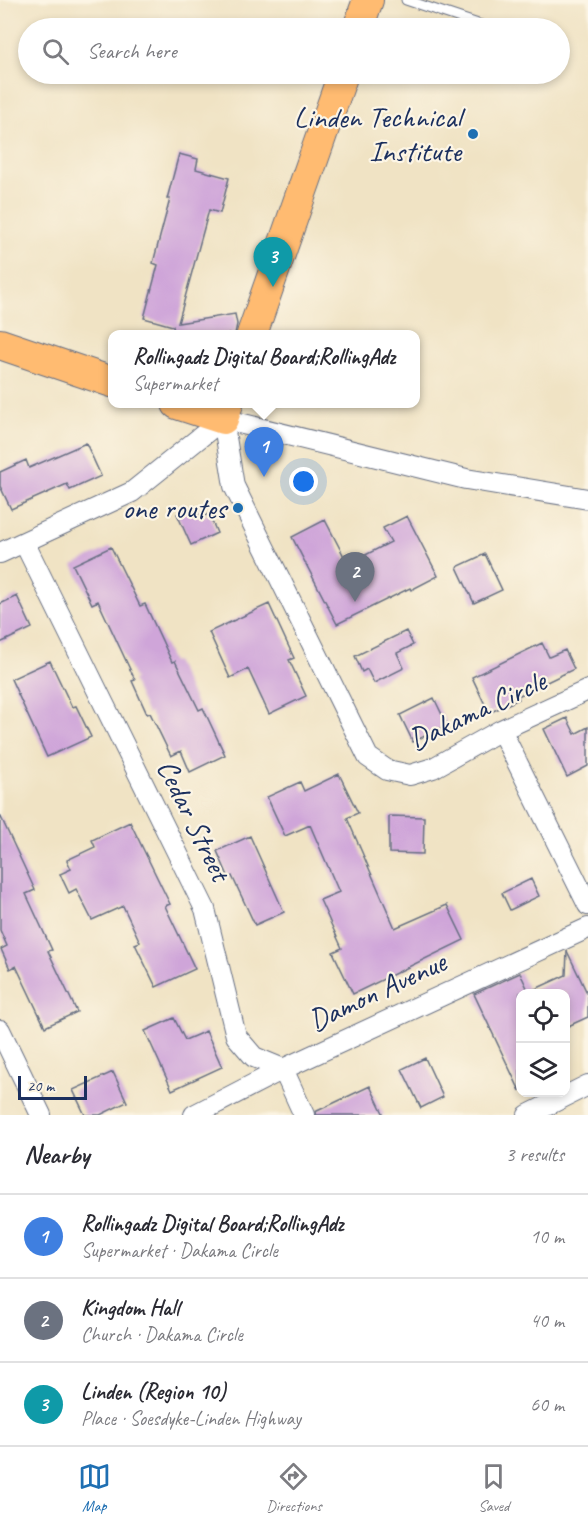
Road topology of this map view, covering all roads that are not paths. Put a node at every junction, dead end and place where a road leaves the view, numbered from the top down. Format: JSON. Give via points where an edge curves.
{"nodes":[{"id":1,"x":368,"y":0,"type":"edge"},
{"id":2,"x":406,"y":0,"type":"edge"},
{"id":3,"x":362,"y":18,"type":"edge"},
{"id":4,"x":460,"y":18,"type":"edge"},
{"id":5,"x":340,"y":84,"type":"edge"},
{"id":6,"x":253,"y":330,"type":"edge"},
{"id":7,"x":0,"y":344,"type":"edge"},
{"id":8,"x":108,"y":381,"type":"edge"},
{"id":9,"x":205,"y":408,"type":"edge"},
{"id":10,"x":226,"y":411,"type":"edge"},
{"id":11,"x":588,"y":499,"type":"edge"},
{"id":12,"x":24,"y":542,"type":"junction"},
{"id":13,"x":0,"y":553,"type":"edge"},
{"id":14,"x":588,"y":690,"type":"edge"},
{"id":15,"x":501,"y":730,"type":"junction"},
{"id":16,"x":588,"y":905,"type":"edge"},
{"id":17,"x":588,"y":928,"type":"edge"},
{"id":18,"x":0,"y":1030,"type":"edge"},
{"id":19,"x":283,"y":1069,"type":"junction"},
{"id":20,"x":588,"y":1085,"type":"edge"},
{"id":21,"x":41,"y":1115,"type":"edge"},
{"id":22,"x":194,"y":1115,"type":"edge"},
{"id":23,"x":304,"y":1115,"type":"edge"},
{"id":24,"x":528,"y":1115,"type":"edge"}],
"edges":[{"from":1,"to":3,"type":"main road"},
{"from":2,"to":4,"type":"lane"},
{"from":5,"to":6,"type":"main road"},
{"from":7,"to":8,"type":"main road"},
{"from":9,"to":10,"type":"main road"},
{"from":10,"to":11,"type":"street","via":[[466,479]]},
{"from":10,"to":12,"type":"street","via":[[132,492]]},
{"from":10,"to":15,"type":"street","name":"Dakama Circle","via":[[234,486],[368,757],[387,770],[410,775],[433,768]]},
{"from":12,"to":13,"type":"street"},
{"from":12,"to":19,"type":"street","name":"Cedar Street","via":[[205,909],[236,1036],[254,1057]]},
{"from":14,"to":15,"type":"street","name":"Dakama Circle"},
{"from":15,"to":16,"type":"street"},
{"from":17,"to":19,"type":"street","name":"Damon Avenue"},
{"from":18,"to":21,"type":"street"},
{"from":19,"to":22,"type":"street","name":"Damon Avenue"},
{"from":19,"to":23,"type":"street"},
{"from":20,"to":24,"type":"street"}]}
